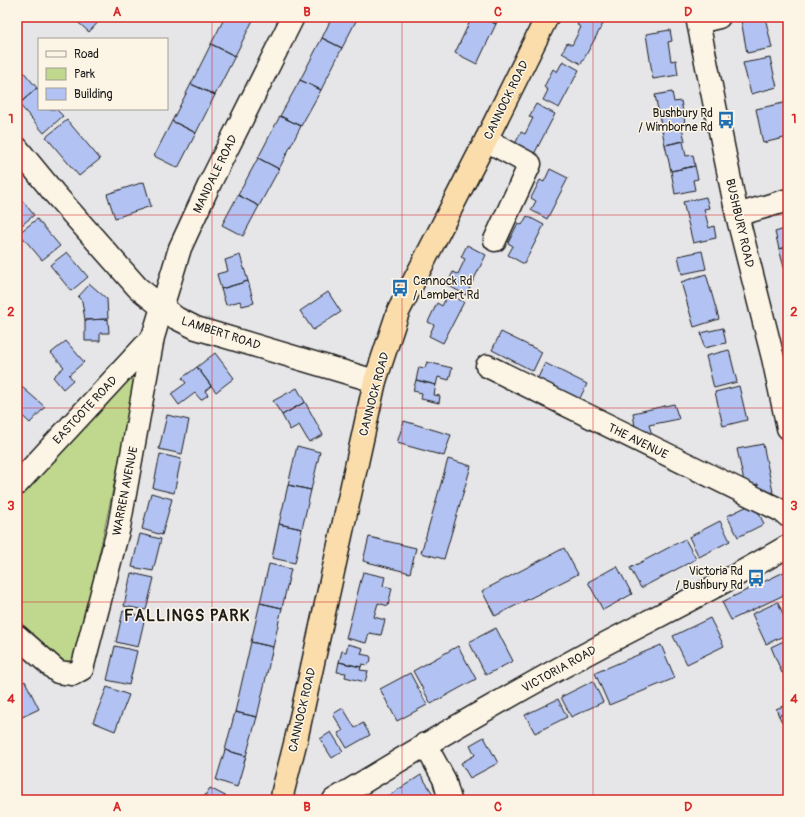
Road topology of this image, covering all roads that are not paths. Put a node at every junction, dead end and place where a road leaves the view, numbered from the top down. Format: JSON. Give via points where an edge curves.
{"nodes":[{"id":1,"x":293,"y":17,"type":"edge"},
{"id":2,"x":547,"y":17,"type":"edge"},
{"id":3,"x":719,"y":17,"type":"edge"},
{"id":4,"x":697,"y":19,"type":"edge"},
{"id":5,"x":486,"y":140,"type":"junction"},
{"id":6,"x":17,"y":148,"type":"edge"},
{"id":7,"x":788,"y":200,"type":"edge"},
{"id":8,"x":737,"y":215,"type":"junction"},
{"id":9,"x":495,"y":240,"type":"dead end"},
{"id":10,"x":161,"y":307,"type":"junction"},
{"id":11,"x":153,"y":337,"type":"junction"},
{"id":12,"x":487,"y":366,"type":"dead end"},
{"id":13,"x":375,"y":380,"type":"junction"},
{"id":14,"x":788,"y":428,"type":"edge"},
{"id":15,"x":21,"y":469,"type":"edge"},
{"id":16,"x":788,"y":516,"type":"edge"},
{"id":17,"x":788,"y":546,"type":"edge"},
{"id":18,"x":17,"y":636,"type":"edge"},
{"id":19,"x":425,"y":744,"type":"junction"},
{"id":20,"x":282,"y":800,"type":"edge"},
{"id":21,"x":334,"y":800,"type":"edge"},
{"id":22,"x":450,"y":800,"type":"edge"}],
"edges":[{"from":1,"to":10,"type":"street","name":"MANDALE ROAD","via":[[180,248]]},
{"from":2,"to":5,"type":"highway","name":"CANNOCK ROAD"},
{"from":3,"to":4,"type":"street"},
{"from":4,"to":8,"type":"street","name":"BUSHBURY ROAD"},
{"from":5,"to":9,"type":"street","via":[[530,164]]},
{"from":5,"to":13,"type":"highway","name":"CANNOCK ROAD","via":[[398,312]]},
{"from":6,"to":10,"type":"street","name":"LAMBERT ROAD","via":[[138,288]]},
{"from":7,"to":8,"type":"street"},
{"from":8,"to":14,"type":"street","name":"BUSHBURY ROAD"},
{"from":10,"to":11,"type":"street","name":"MANDALE ROAD"},
{"from":10,"to":13,"type":"street","name":"LAMBERT ROAD","via":[[196,328]]},
{"from":11,"to":15,"type":"street","name":"EASTCOTE ROAD"},
{"from":11,"to":18,"type":"street","name":"WARREN AVENUE","via":[[119,527],[82,669],[72,674],[58,672]]},
{"from":12,"to":16,"type":"street","name":"THE AVENUE"},
{"from":13,"to":20,"type":"highway","name":"CANNOCK ROAD"},
{"from":17,"to":19,"type":"street","name":"VICTORIA ROAD"},
{"from":19,"to":21,"type":"street","name":"VICTORIA ROAD"},
{"from":19,"to":22,"type":"street","via":[[444,779]]}]}
